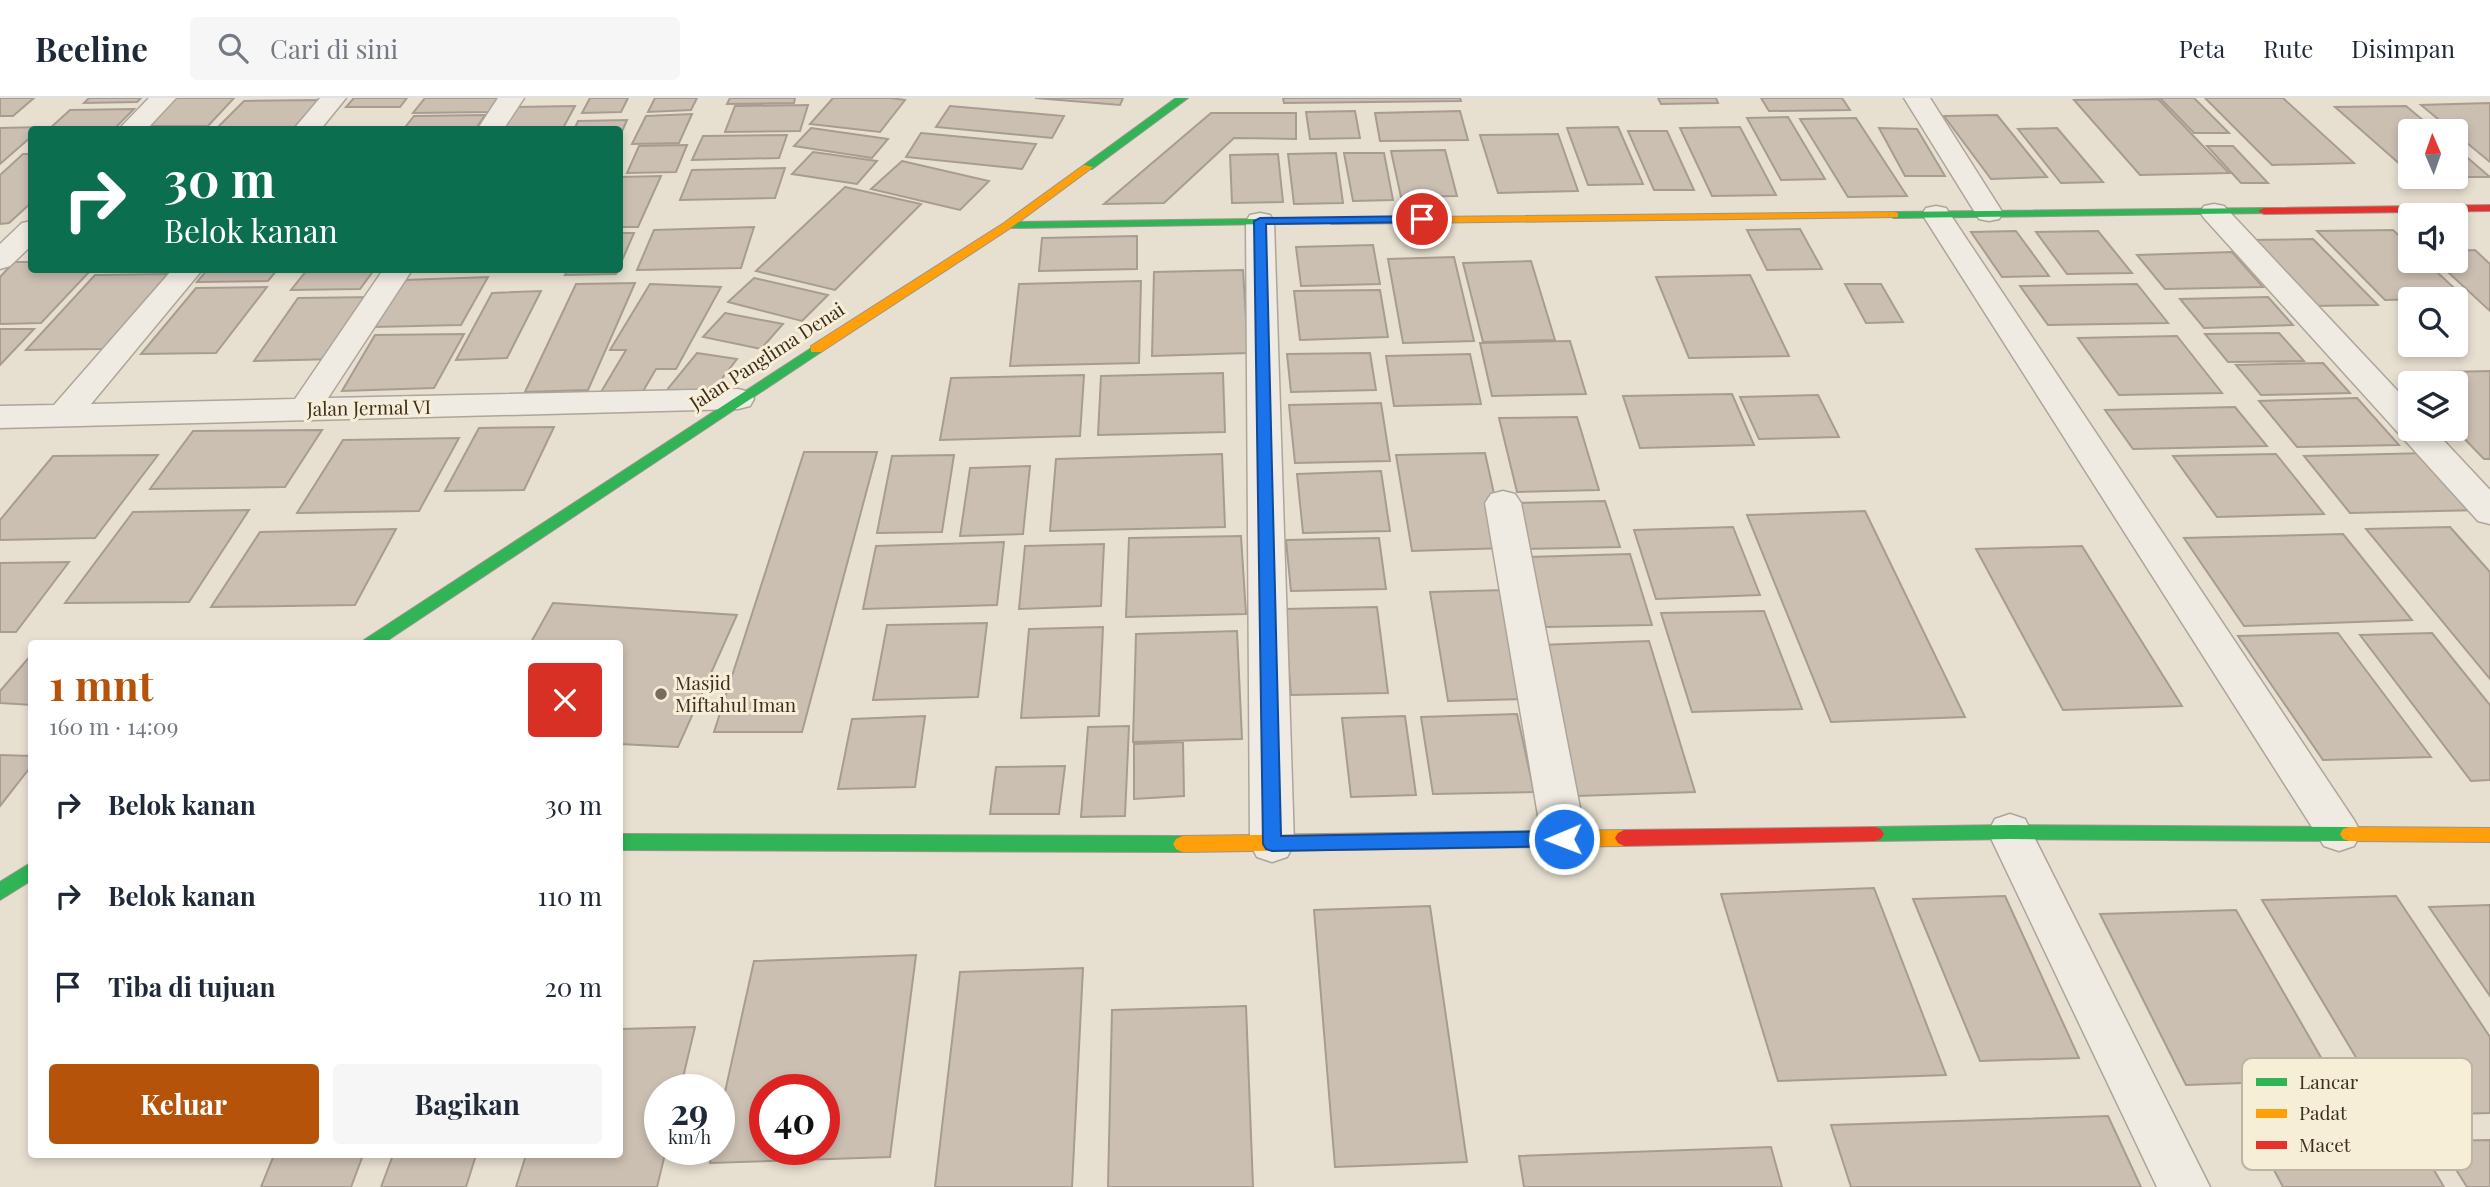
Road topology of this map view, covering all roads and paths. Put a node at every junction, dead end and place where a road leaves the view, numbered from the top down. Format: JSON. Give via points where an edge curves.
{"nodes":[{"id":1,"x":163,"y":98,"type":"edge"},
{"id":2,"x":333,"y":98,"type":"edge"},
{"id":3,"x":511,"y":98,"type":"edge"},
{"id":4,"x":1183,"y":98,"type":"edge"},
{"id":5,"x":1917,"y":98,"type":"edge"},
{"id":6,"x":135,"y":126,"type":"edge"},
{"id":7,"x":309,"y":126,"type":"edge"},
{"id":8,"x":493,"y":126,"type":"edge"},
{"id":9,"x":2490,"y":208,"type":"edge"},
{"id":10,"x":2214,"y":212,"type":"junction"},
{"id":11,"x":1989,"y":213,"type":"junction"},
{"id":12,"x":1936,"y":214,"type":"junction"},
{"id":13,"x":1260,"y":221,"type":"junction"},
{"id":14,"x":1008,"y":225,"type":"junction"},
{"id":15,"x":28,"y":233,"type":"edge"},
{"id":16,"x":0,"y":260,"type":"edge"},
{"id":17,"x":184,"y":273,"type":"edge"},
{"id":18,"x":395,"y":273,"type":"edge"},
{"id":19,"x":738,"y":399,"type":"junction"},
{"id":20,"x":304,"y":410,"type":"junction"},
{"id":21,"x":2398,"y":412,"type":"edge"},
{"id":22,"x":63,"y":416,"type":"junction"},
{"id":23,"x":0,"y":417,"type":"edge"},
{"id":24,"x":2425,"y":441,"type":"edge"},
{"id":25,"x":1503,"y":503,"type":"dead end"},
{"id":26,"x":2490,"y":512,"type":"edge"},
{"id":27,"x":376,"y":640,"type":"edge"},
{"id":28,"x":2010,"y":832,"type":"junction"},
{"id":29,"x":2339,"y":833,"type":"junction"},
{"id":30,"x":2490,"y":835,"type":"edge"},
{"id":31,"x":1564,"y":839,"type":"junction"},
{"id":32,"x":623,"y":842,"type":"edge"},
{"id":33,"x":1272,"y":844,"type":"junction"},
{"id":34,"x":28,"y":873,"type":"edge"},
{"id":35,"x":0,"y":892,"type":"edge"},
{"id":36,"x":2184,"y":1187,"type":"edge"}],
"edges":[{"from":1,"to":6,"type":"street"},
{"from":2,"to":7,"type":"street"},
{"from":3,"to":8,"type":"street"},
{"from":4,"to":14,"type":"street","name":"Jalan Panglima Denai"},
{"from":5,"to":11,"type":"street"},
{"from":9,"to":10,"type":"street"},
{"from":10,"to":11,"type":"street"},
{"from":10,"to":21,"type":"street"},
{"from":11,"to":12,"type":"street"},
{"from":12,"to":13,"type":"street"},
{"from":12,"to":29,"type":"street"},
{"from":13,"to":14,"type":"street"},
{"from":13,"to":33,"type":"street"},
{"from":14,"to":19,"type":"street","name":"Jalan Panglima Denai"},
{"from":15,"to":16,"type":"street"},
{"from":17,"to":22,"type":"street"},
{"from":18,"to":20,"type":"street"},
{"from":19,"to":20,"type":"street","name":"Jalan Jermal VI"},
{"from":19,"to":27,"type":"street","name":"Jalan Panglima Denai"},
{"from":20,"to":22,"type":"street","name":"Jalan Jermal VI"},
{"from":22,"to":23,"type":"street","name":"Jalan Jermal VI"},
{"from":24,"to":26,"type":"street"},
{"from":25,"to":31,"type":"street"},
{"from":28,"to":29,"type":"street"},
{"from":28,"to":31,"type":"street"},
{"from":28,"to":36,"type":"street"},
{"from":29,"to":30,"type":"street"},
{"from":31,"to":33,"type":"street"},
{"from":32,"to":33,"type":"street"},
{"from":34,"to":35,"type":"street"}]}
